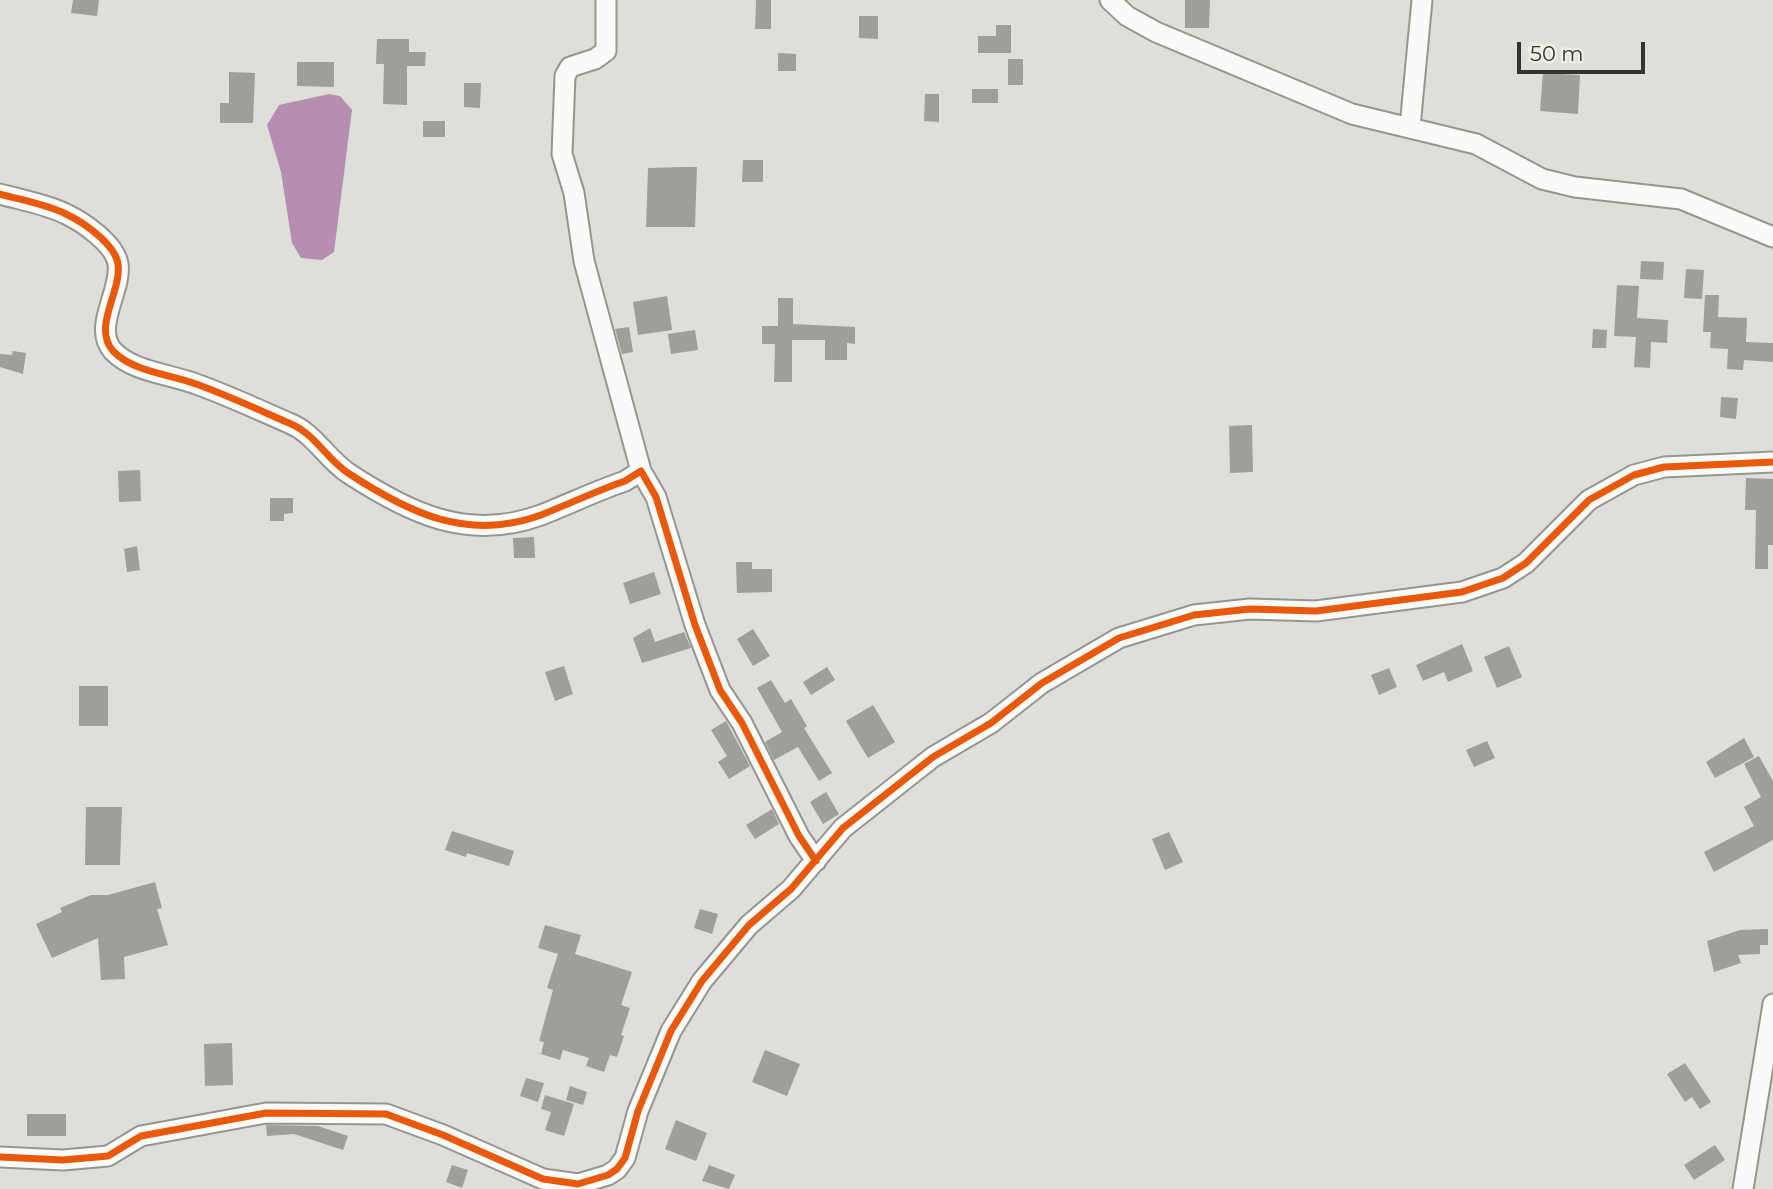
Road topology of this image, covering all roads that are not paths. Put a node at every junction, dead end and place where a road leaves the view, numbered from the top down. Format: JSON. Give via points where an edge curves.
{"nodes":[{"id":1,"x":606,"y":0,"type":"edge"},
{"id":2,"x":1110,"y":0,"type":"edge"},
{"id":3,"x":1422,"y":0,"type":"edge"},
{"id":4,"x":1410,"y":127,"type":"junction"},
{"id":5,"x":0,"y":194,"type":"edge"},
{"id":6,"x":1773,"y":237,"type":"edge"},
{"id":7,"x":1773,"y":462,"type":"edge"},
{"id":8,"x":641,"y":471,"type":"junction"},
{"id":9,"x":816,"y":861,"type":"junction"},
{"id":10,"x":1773,"y":1004,"type":"edge"},
{"id":11,"x":0,"y":1157,"type":"edge"},
{"id":12,"x":1743,"y":1189,"type":"edge"}],
"edges":[{"from":1,"to":8,"type":"street","via":[[606,51],[570,67],[565,76],[562,154],[574,192],[584,261]]},
{"from":2,"to":4,"type":"street","via":[[1156,32],[1352,114]]},
{"from":3,"to":4,"type":"street"},
{"from":4,"to":6,"type":"street","via":[[1476,144],[1542,179],[1681,199]]},
{"from":5,"to":8,"type":"street","via":[[66,214],[110,247],[118,265],[106,337],[121,357],[197,384],[306,432],[332,462],[380,494],[431,519],[513,523]]},
{"from":7,"to":9,"type":"street","via":[[1664,467],[1634,475],[1589,500],[1526,562],[1503,578],[1462,592],[1316,611],[1250,609],[1194,615],[1119,638],[1042,683],[991,723],[933,757],[843,828]]},
{"from":8,"to":9,"type":"street","via":[[656,497],[720,690]]},
{"from":9,"to":11,"type":"street","via":[[749,925],[702,981],[671,1031],[638,1111],[625,1158],[608,1175],[578,1184],[543,1179],[386,1114],[266,1113],[141,1136],[108,1156],[62,1160]]},
{"from":10,"to":12,"type":"street"}]}
